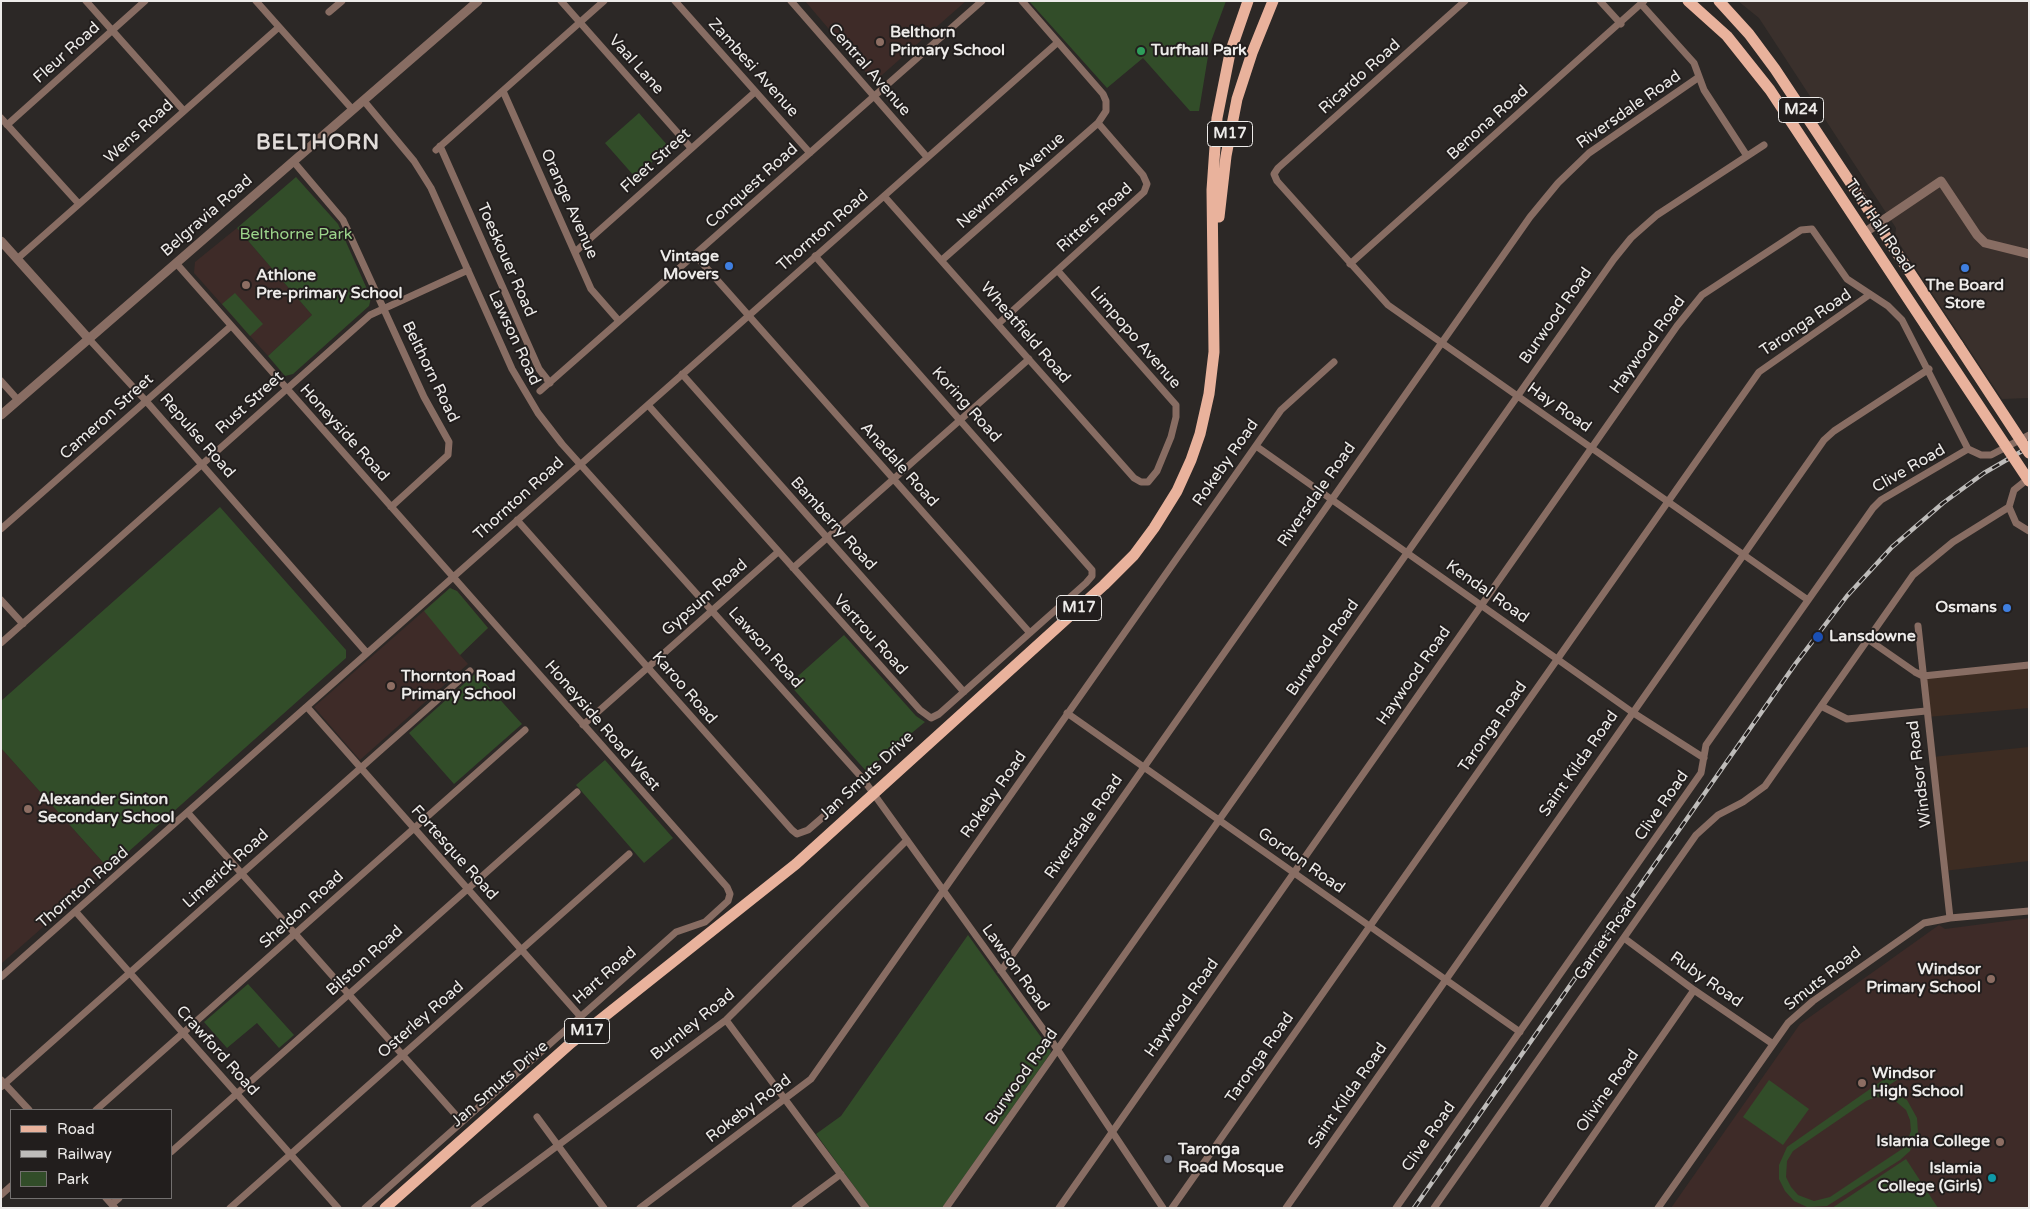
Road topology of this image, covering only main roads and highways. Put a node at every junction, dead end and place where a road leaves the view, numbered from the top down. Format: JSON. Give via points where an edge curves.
{"nodes":[{"id":1,"x":1248,"y":1,"type":"edge"},
{"id":2,"x":1273,"y":1,"type":"edge"},
{"id":3,"x":1688,"y":1,"type":"edge"},
{"id":4,"x":1719,"y":1,"type":"edge"},
{"id":5,"x":1214,"y":272,"type":"junction"},
{"id":6,"x":2029,"y":453,"type":"edge"},
{"id":7,"x":2029,"y":480,"type":"edge"},
{"id":8,"x":385,"y":1208,"type":"edge"}],
"edges":[{"from":1,"to":5,"type":"main road","name":"Jan Smuts Drive","number":"M17","via":[[1230,54],[1217,118],[1212,190]]},
{"from":2,"to":5,"type":"main road","name":"Jan Smuts Drive","number":"M17","via":[[1235,108],[1222,186]]},
{"from":3,"to":7,"type":"main road","name":"Turf Hall Road","number":"M24","bridge":true,"via":[[1727,36],[1770,90]]},
{"from":4,"to":6,"type":"main road","name":"Turf Hall Road","number":"M24","bridge":true,"via":[[1775,69]]},
{"from":5,"to":8,"type":"main road","name":"Jan Smuts Drive","number":"M17","via":[[1213,364],[1204,421],[1184,476],[1159,521],[1134,555],[1104,586],[796,864],[571,1043]]}]}
